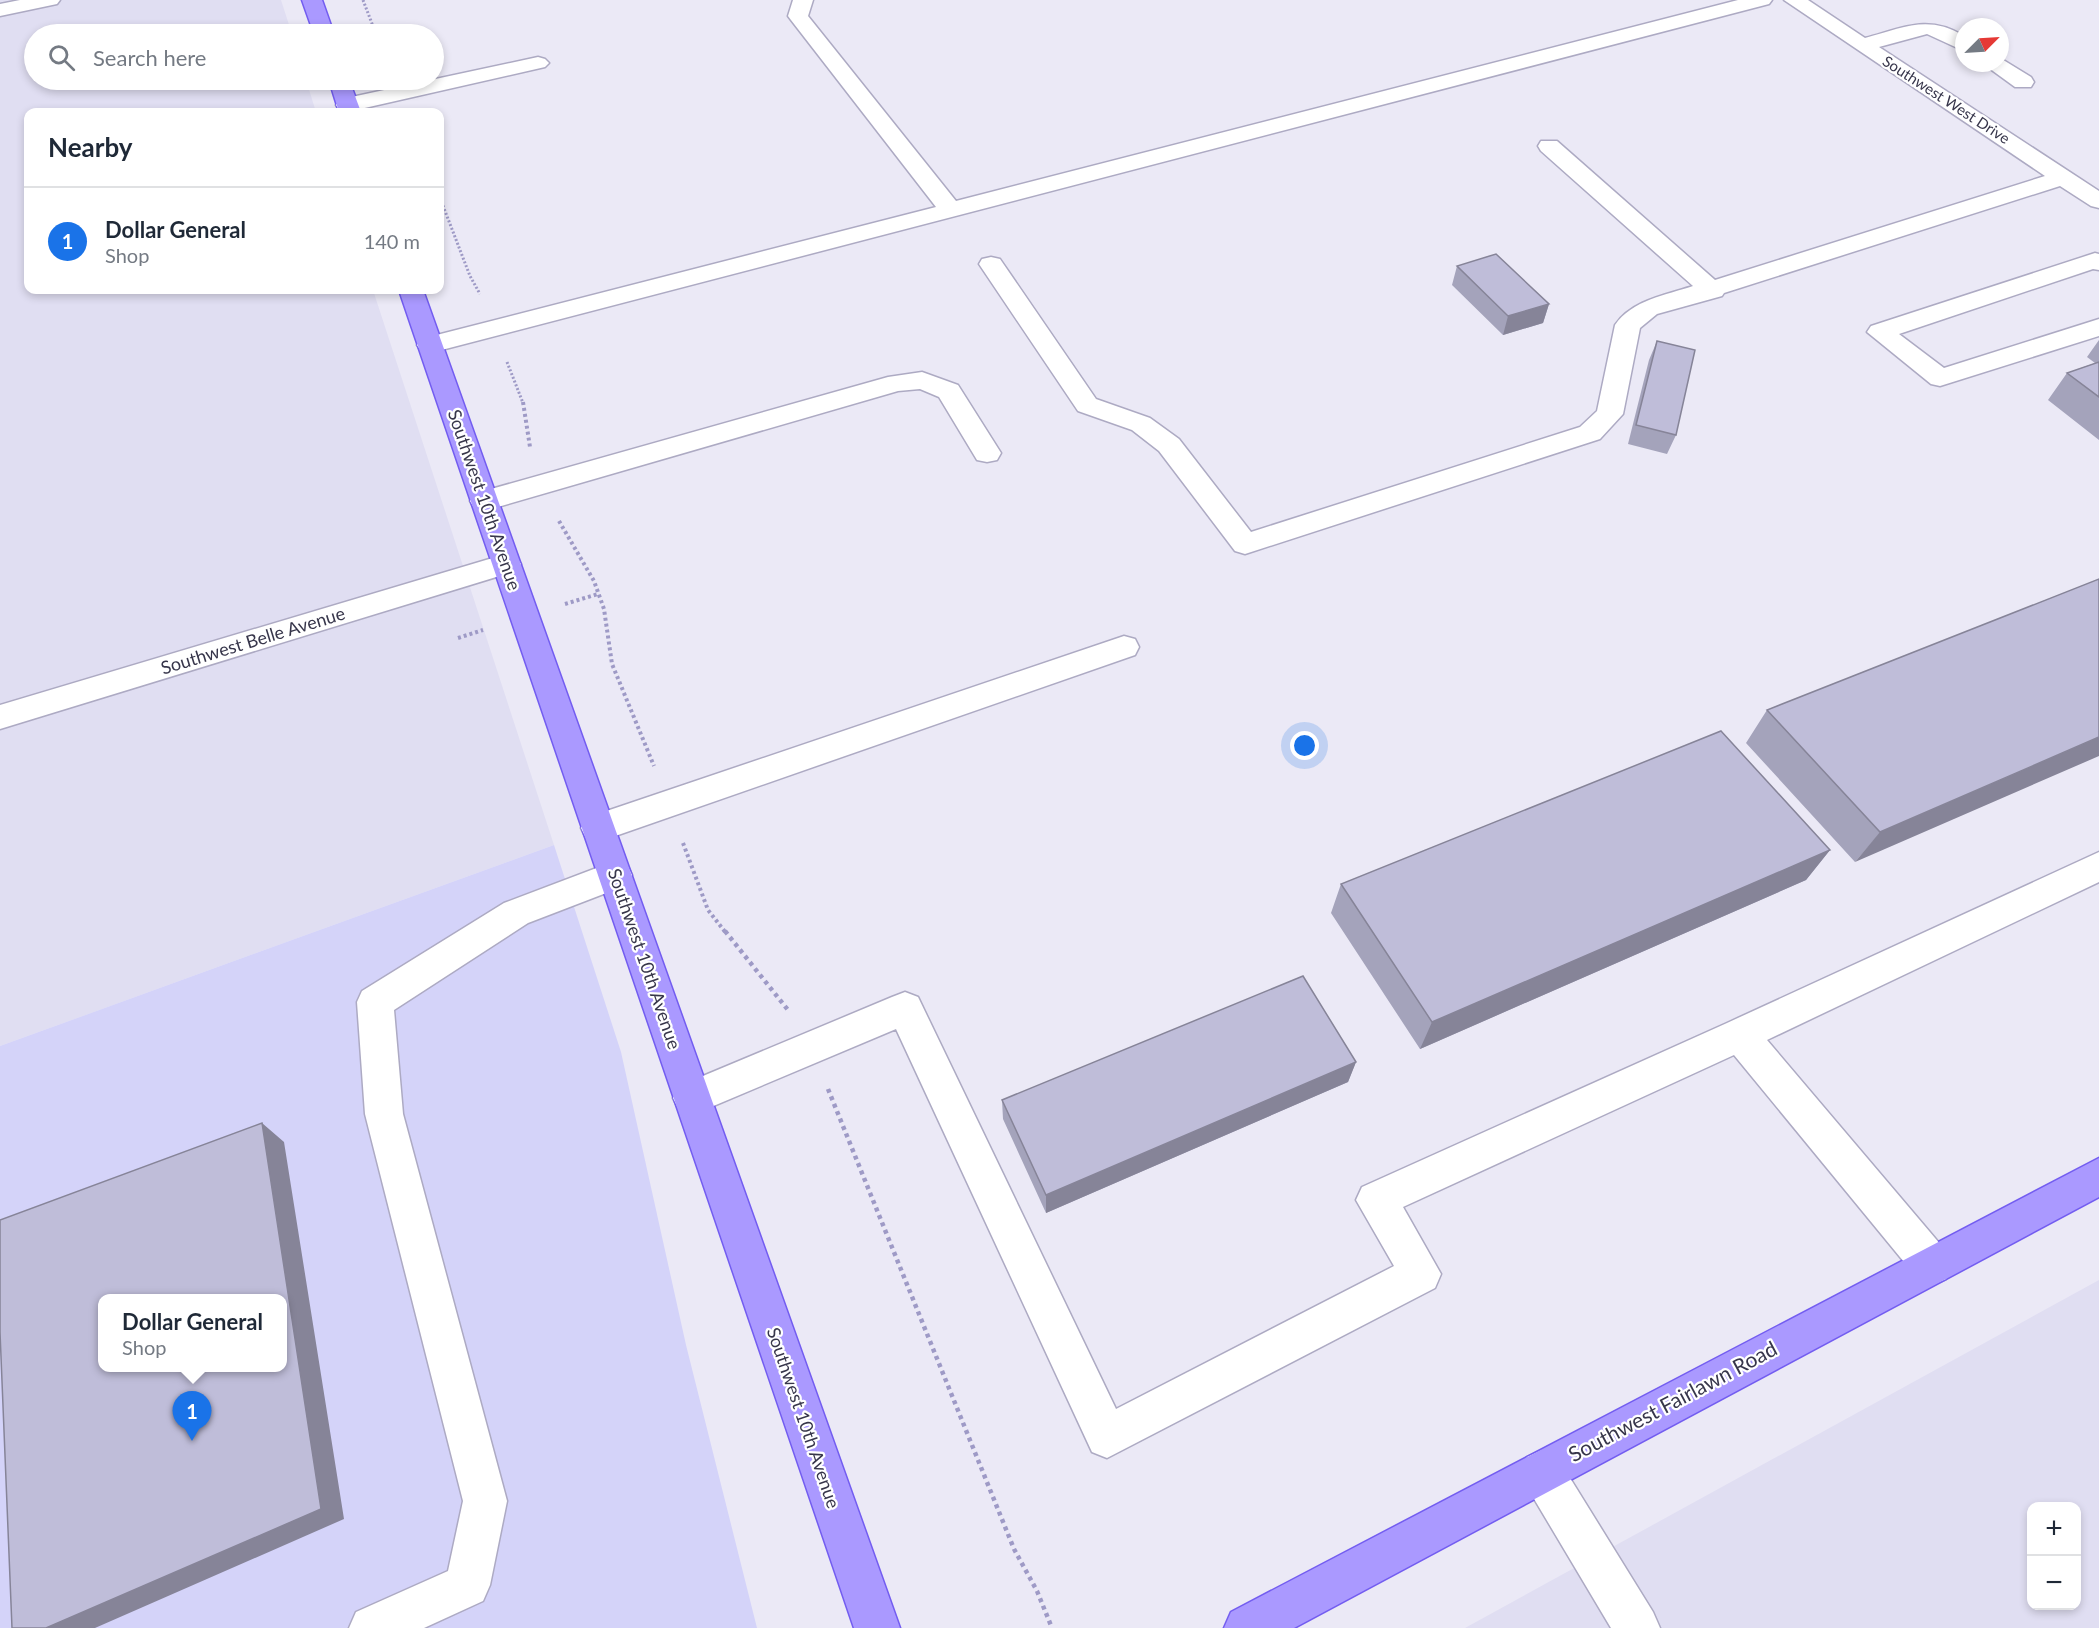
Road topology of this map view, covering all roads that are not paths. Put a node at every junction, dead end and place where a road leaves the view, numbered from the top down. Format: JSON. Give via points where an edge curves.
{"nodes":[{"id":1,"x":50,"y":0,"type":"edge"},
{"id":2,"x":312,"y":0,"type":"edge"},
{"id":3,"x":803,"y":0,"type":"edge"},
{"id":4,"x":1762,"y":0,"type":"edge"},
{"id":5,"x":1794,"y":0,"type":"edge"},
{"id":6,"x":0,"y":10,"type":"edge"},
{"id":7,"x":320,"y":24,"type":"edge"},
{"id":8,"x":1955,"y":39,"type":"edge"},
{"id":9,"x":1862,"y":45,"type":"junction"},
{"id":10,"x":538,"y":63,"type":"dead end"},
{"id":11,"x":2007,"y":72,"type":"edge"},
{"id":12,"x":2023,"y":82,"type":"dead end"},
{"id":13,"x":444,"y":86,"type":"edge"},
{"id":14,"x":342,"y":90,"type":"edge"},
{"id":15,"x":426,"y":90,"type":"edge"},
{"id":16,"x":348,"y":108,"type":"edge"},
{"id":17,"x":352,"y":108,"type":"edge"},
{"id":18,"x":1549,"y":146,"type":"dead end"},
{"id":19,"x":2064,"y":177,"type":"junction"},
{"id":20,"x":2099,"y":201,"type":"edge"},
{"id":21,"x":952,"y":212,"type":"junction"},
{"id":22,"x":2099,"y":263,"type":"edge"},
{"id":23,"x":991,"y":264,"type":"dead end"},
{"id":24,"x":1713,"y":291,"type":"junction"},
{"id":25,"x":412,"y":294,"type":"edge"},
{"id":26,"x":2099,"y":327,"type":"edge"},
{"id":27,"x":430,"y":345,"type":"junction"},
{"id":28,"x":987,"y":453,"type":"dead end"},
{"id":29,"x":484,"y":501,"type":"junction"},
{"id":30,"x":506,"y":564,"type":"junction"},
{"id":31,"x":1124,"y":647,"type":"dead end"},
{"id":32,"x":0,"y":717,"type":"edge"},
{"id":33,"x":598,"y":828,"type":"junction"},
{"id":34,"x":2099,"y":866,"type":"edge"},
{"id":35,"x":615,"y":875,"type":"junction"},
{"id":36,"x":1740,"y":1035,"type":"junction"},
{"id":37,"x":692,"y":1098,"type":"junction"},
{"id":38,"x":2099,"y":1177,"type":"edge"},
{"id":39,"x":1932,"y":1265,"type":"junction"},
{"id":40,"x":1542,"y":1472,"type":"junction"},
{"id":41,"x":372,"y":1628,"type":"edge"},
{"id":42,"x":877,"y":1628,"type":"edge"},
{"id":43,"x":1247,"y":1628,"type":"edge"},
{"id":44,"x":1637,"y":1628,"type":"edge"}],
"edges":[{"from":1,"to":6,"type":"street"},
{"from":2,"to":7,"type":"main road"},
{"from":3,"to":21,"type":"street","via":[[798,16]]},
{"from":4,"to":21,"type":"street"},
{"from":5,"to":9,"type":"street","name":"Southwest West Drive"},
{"from":8,"to":9,"type":"street","via":[[1940,30],[1927,28]]},
{"from":9,"to":19,"type":"street","name":"Southwest West Drive"},
{"from":10,"to":13,"type":"street"},
{"from":11,"to":12,"type":"street"},
{"from":14,"to":16,"type":"main road"},
{"from":15,"to":17,"type":"street"},
{"from":18,"to":24,"type":"street"},
{"from":19,"to":20,"type":"street","name":"Southwest West Drive"},
{"from":19,"to":24,"type":"street"},
{"from":21,"to":27,"type":"street"},
{"from":22,"to":26,"type":"street","via":[[2096,260],[1880,332],[1940,378]]},
{"from":23,"to":24,"type":"street","via":[[1087,405],[1141,424],[1169,445],[1245,544],[1590,433],[1610,414],[1628,325],[1648,309]]},
{"from":25,"to":27,"type":"main road","name":"Southwest 10th Avenue"},
{"from":27,"to":29,"type":"main road","name":"Southwest 10th Avenue"},
{"from":28,"to":29,"type":"street","via":[[949,391],[922,380],[897,383]]},
{"from":29,"to":30,"type":"main road","name":"Southwest 10th Avenue"},
{"from":30,"to":32,"type":"street","name":"Southwest Belle Avenue"},
{"from":30,"to":33,"type":"main road","name":"Southwest 10th Avenue"},
{"from":31,"to":33,"type":"street"},
{"from":33,"to":35,"type":"main road","name":"Southwest 10th Avenue"},
{"from":34,"to":36,"type":"street"},
{"from":35,"to":37,"type":"main road","name":"Southwest 10th Avenue"},
{"from":35,"to":41,"type":"street","via":[[516,914],[375,1002],[384,1114],[485,1501],[467,1585]]},
{"from":36,"to":37,"type":"street","via":[[1376,1200],[1421,1274],[1107,1437],[905,1008]]},
{"from":36,"to":39,"type":"street"},
{"from":37,"to":42,"type":"main road","name":"Southwest 10th Avenue"},
{"from":38,"to":39,"type":"main road","name":"Southwest Fairlawn Road"},
{"from":39,"to":40,"type":"main road","name":"Southwest Fairlawn Road"},
{"from":40,"to":43,"type":"main road","name":"Southwest Fairlawn Road"},
{"from":40,"to":44,"type":"street"}]}
